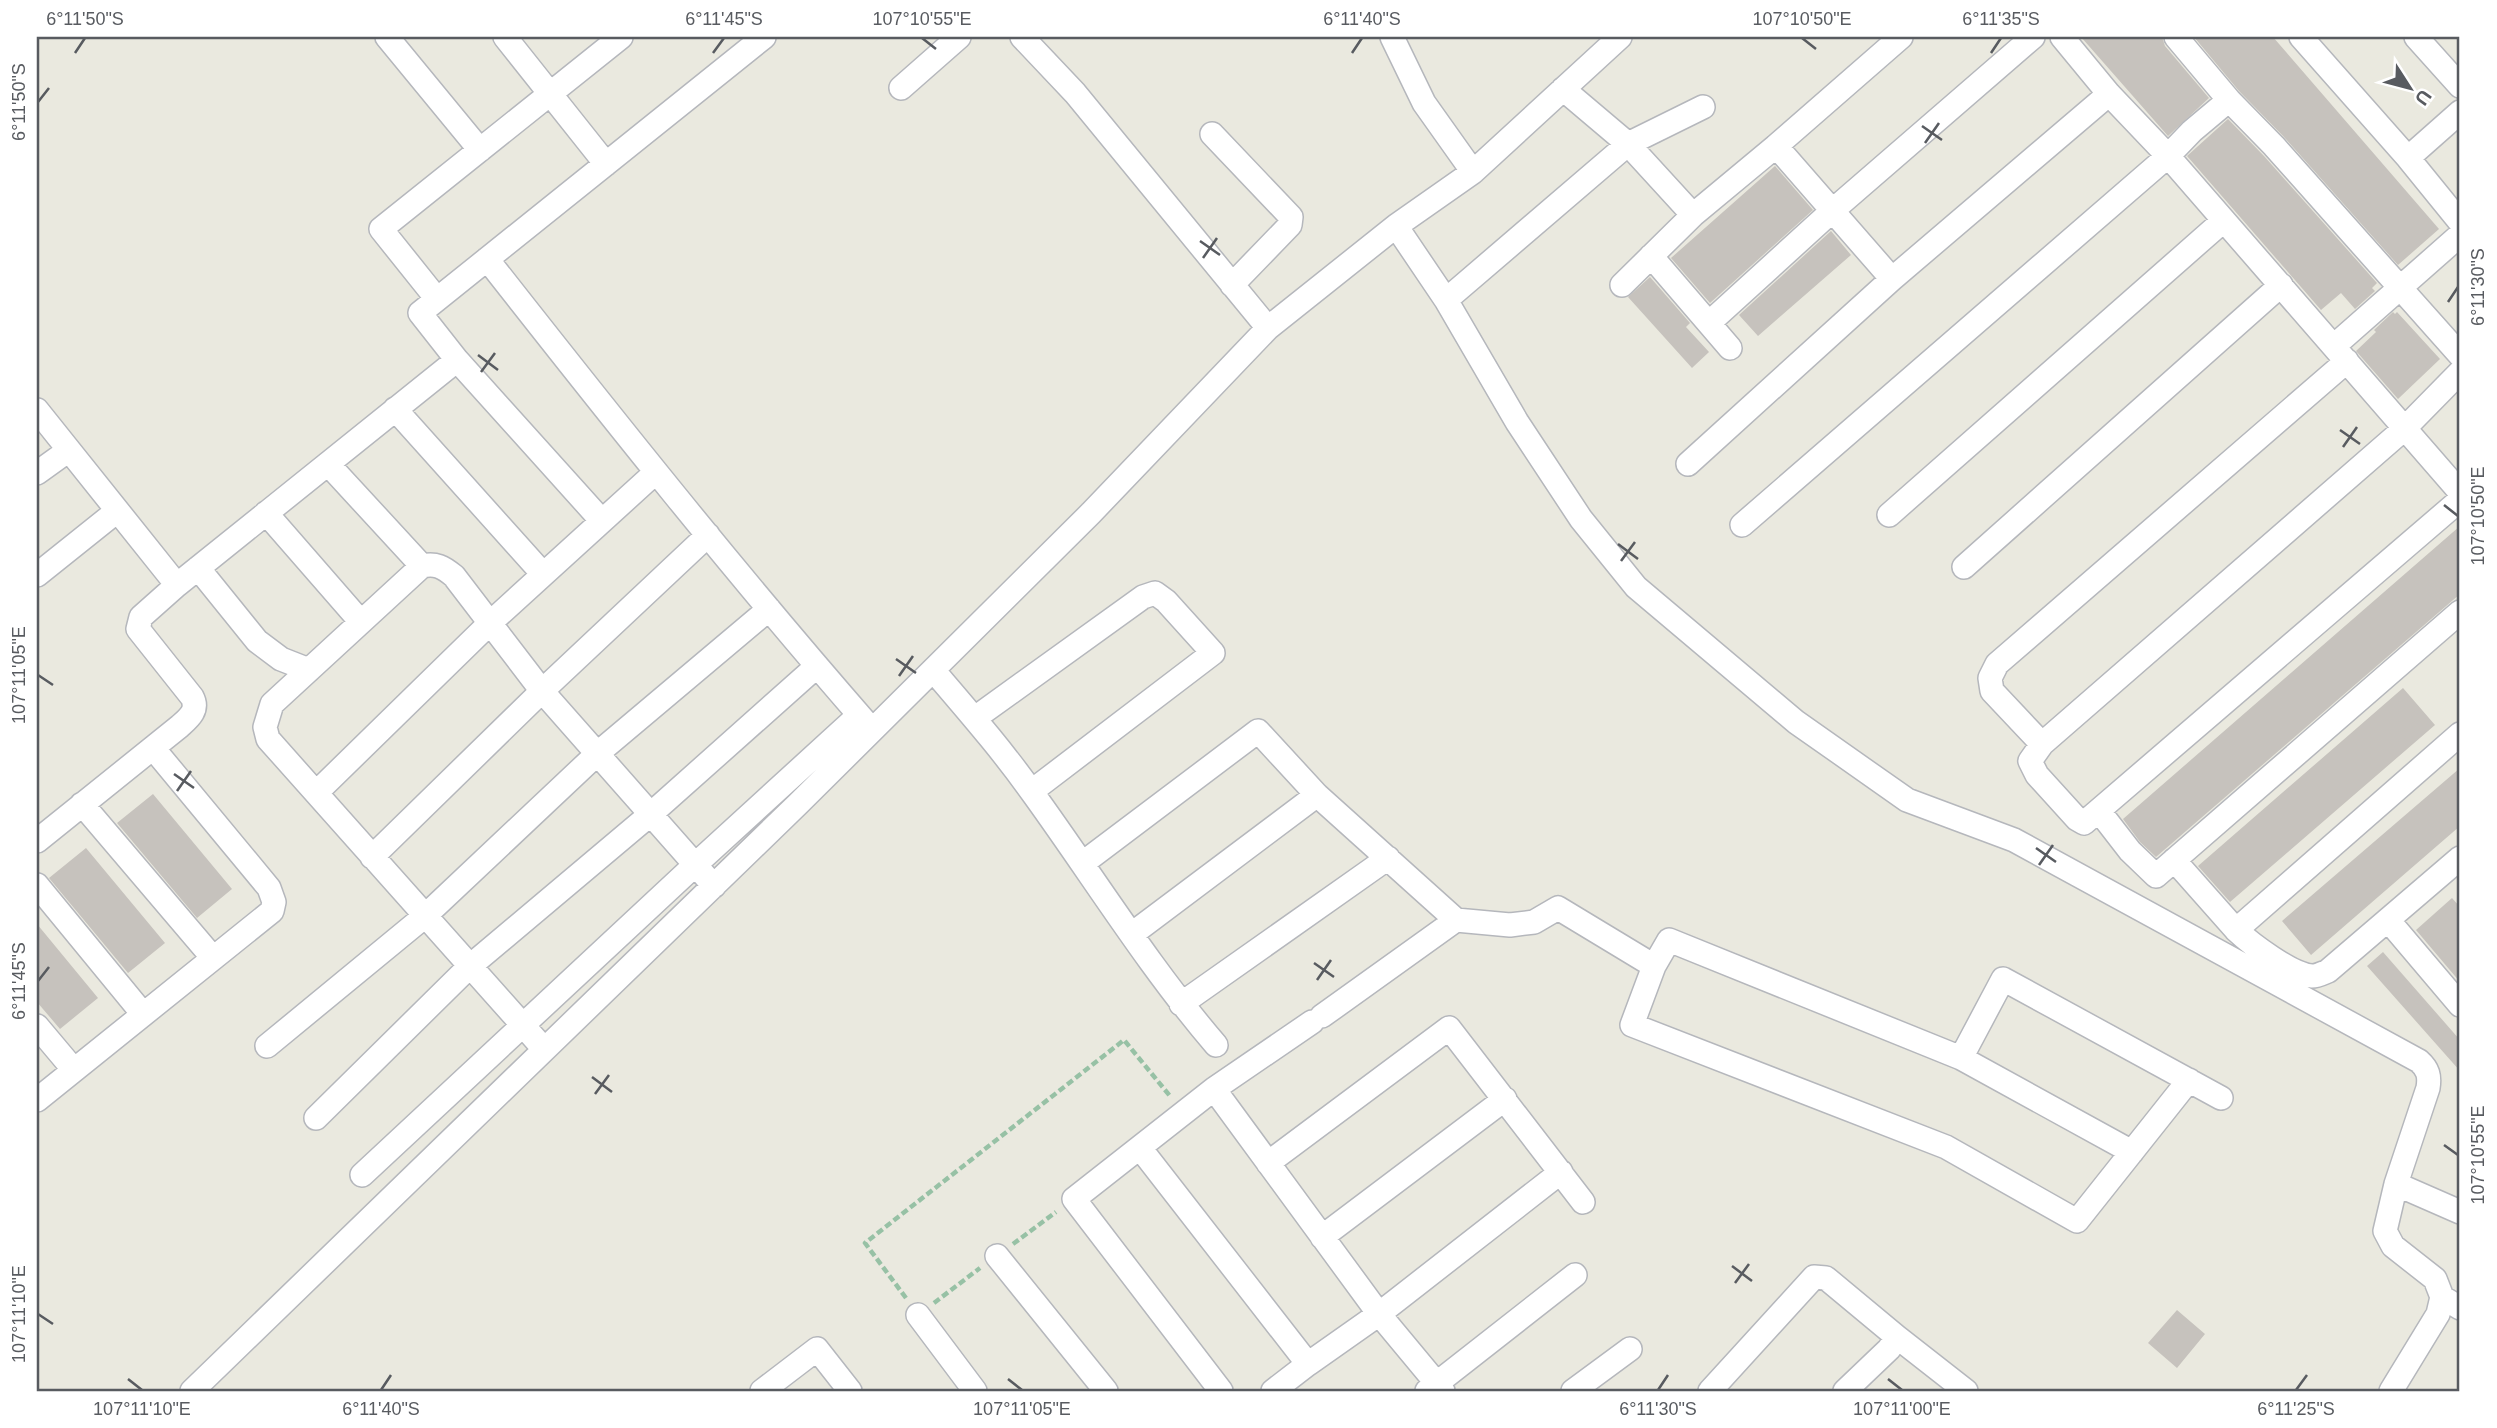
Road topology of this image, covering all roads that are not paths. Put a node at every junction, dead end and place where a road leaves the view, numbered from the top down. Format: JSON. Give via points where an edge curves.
{"nodes":[{"id":1,"x":387,"y":37,"type":"edge"},
{"id":2,"x":505,"y":37,"type":"edge"},
{"id":3,"x":621,"y":37,"type":"edge"},
{"id":4,"x":764,"y":37,"type":"edge"},
{"id":5,"x":960,"y":37,"type":"edge"},
{"id":6,"x":1022,"y":37,"type":"edge"},
{"id":7,"x":1392,"y":37,"type":"edge"},
{"id":8,"x":1620,"y":37,"type":"edge"},
{"id":9,"x":1902,"y":37,"type":"edge"},
{"id":10,"x":2033,"y":37,"type":"edge"},
{"id":11,"x":2062,"y":37,"type":"edge"},
{"id":12,"x":2176,"y":37,"type":"edge"},
{"id":13,"x":2301,"y":37,"type":"edge"},
{"id":14,"x":2416,"y":37,"type":"edge"},
{"id":15,"x":2460,"y":86,"type":"edge"},
{"id":16,"x":901,"y":88,"type":"dead end"},
{"id":17,"x":1563,"y":89,"type":"junction"},
{"id":18,"x":550,"y":93,"type":"junction"},
{"id":19,"x":2109,"y":94,"type":"junction"},
{"id":20,"x":2229,"y":100,"type":"junction"},
{"id":21,"x":1703,"y":107,"type":"dead end"},
{"id":22,"x":2460,"y":112,"type":"edge"},
{"id":23,"x":1212,"y":134,"type":"dead end"},
{"id":24,"x":1628,"y":144,"type":"junction"},
{"id":25,"x":1776,"y":146,"type":"junction"},
{"id":26,"x":480,"y":149,"type":"junction"},
{"id":27,"x":2168,"y":156,"type":"junction"},
{"id":28,"x":2408,"y":158,"type":"junction"},
{"id":29,"x":606,"y":164,"type":"junction"},
{"id":30,"x":1473,"y":172,"type":"junction"},
{"id":31,"x":1832,"y":211,"type":"junction"},
{"id":32,"x":1693,"y":215,"type":"junction"},
{"id":33,"x":2223,"y":221,"type":"junction"},
{"id":34,"x":2460,"y":222,"type":"edge"},
{"id":35,"x":1396,"y":226,"type":"junction"},
{"id":36,"x":2460,"y":235,"type":"edge"},
{"id":37,"x":1651,"y":256,"type":"junction"},
{"id":38,"x":487,"y":259,"type":"junction"},
{"id":39,"x":1892,"y":279,"type":"junction"},
{"id":40,"x":1232,"y":285,"type":"junction"},
{"id":41,"x":1622,"y":285,"type":"dead end"},
{"id":42,"x":2281,"y":285,"type":"junction"},
{"id":43,"x":2400,"y":289,"type":"junction"},
{"id":44,"x":437,"y":299,"type":"junction"},
{"id":45,"x":1446,"y":300,"type":"junction"},
{"id":46,"x":1709,"y":323,"type":"junction"},
{"id":47,"x":1268,"y":328,"type":"junction"},
{"id":48,"x":1730,"y":348,"type":"dead end"},
{"id":49,"x":2340,"y":354,"type":"junction"},
{"id":50,"x":2460,"y":355,"type":"edge"},
{"id":51,"x":457,"y":360,"type":"junction"},
{"id":52,"x":2460,"y":372,"type":"edge"},
{"id":53,"x":37,"y":410,"type":"edge"},
{"id":54,"x":395,"y":410,"type":"junction"},
{"id":55,"x":2404,"y":429,"type":"junction"},
{"id":56,"x":69,"y":450,"type":"junction"},
{"id":57,"x":328,"y":464,"type":"junction"},
{"id":58,"x":1688,"y":464,"type":"dead end"},
{"id":59,"x":656,"y":472,"type":"junction"},
{"id":60,"x":37,"y":473,"type":"edge"},
{"id":61,"x":2459,"y":491,"type":"edge"},
{"id":62,"x":117,"y":511,"type":"junction"},
{"id":63,"x":266,"y":513,"type":"junction"},
{"id":64,"x":1889,"y":515,"type":"dead end"},
{"id":65,"x":602,"y":521,"type":"junction"},
{"id":66,"x":1742,"y":526,"type":"dead end"},
{"id":67,"x":708,"y":535,"type":"junction"},
{"id":68,"x":422,"y":566,"type":"junction"},
{"id":69,"x":1964,"y":567,"type":"dead end"},
{"id":70,"x":198,"y":568,"type":"junction"},
{"id":71,"x":543,"y":574,"type":"junction"},
{"id":72,"x":37,"y":575,"type":"edge"},
{"id":73,"x":177,"y":585,"type":"junction"},
{"id":74,"x":769,"y":609,"type":"junction"},
{"id":75,"x":2460,"y":612,"type":"edge"},
{"id":76,"x":361,"y":622,"type":"junction"},
{"id":77,"x":490,"y":623,"type":"junction"},
{"id":78,"x":817,"y":666,"type":"junction"},
{"id":79,"x":309,"y":670,"type":"junction"},
{"id":80,"x":933,"y":670,"type":"junction"},
{"id":81,"x":542,"y":691,"type":"junction"},
{"id":82,"x":975,"y":718,"type":"junction"},
{"id":83,"x":866,"y":723,"type":"junction"},
{"id":84,"x":2460,"y":734,"type":"edge"},
{"id":85,"x":2042,"y":744,"type":"junction"},
{"id":86,"x":153,"y":748,"type":"junction"},
{"id":87,"x":598,"y":753,"type":"junction"},
{"id":88,"x":1032,"y":791,"type":"junction"},
{"id":89,"x":316,"y":793,"type":"junction"},
{"id":90,"x":1317,"y":794,"type":"junction"},
{"id":91,"x":82,"y":804,"type":"junction"},
{"id":92,"x":2099,"y":811,"type":"junction"},
{"id":93,"x":652,"y":813,"type":"junction"},
{"id":94,"x":37,"y":841,"type":"edge"},
{"id":95,"x":372,"y":857,"type":"junction"},
{"id":96,"x":1388,"y":858,"type":"junction"},
{"id":97,"x":2174,"y":860,"type":"junction"},
{"id":98,"x":1083,"y":863,"type":"junction"},
{"id":99,"x":696,"y":864,"type":"junction"},
{"id":100,"x":2458,"y":864,"type":"edge"},
{"id":101,"x":37,"y":885,"type":"edge"},
{"id":102,"x":714,"y":886,"type":"junction"},
{"id":103,"x":425,"y":916,"type":"junction"},
{"id":104,"x":1456,"y":920,"type":"junction"},
{"id":105,"x":2388,"y":920,"type":"junction"},
{"id":106,"x":2236,"y":930,"type":"junction"},
{"id":107,"x":1132,"y":934,"type":"junction"},
{"id":108,"x":213,"y":958,"type":"junction"},
{"id":109,"x":1654,"y":966,"type":"junction"},
{"id":110,"x":469,"y":967,"type":"junction"},
{"id":111,"x":1181,"y":1004,"type":"junction"},
{"id":112,"x":2460,"y":1004,"type":"edge"},
{"id":113,"x":143,"y":1014,"type":"junction"},
{"id":114,"x":522,"y":1025,"type":"junction"},
{"id":115,"x":37,"y":1026,"type":"edge"},
{"id":116,"x":1216,"y":1045,"type":"dead end"},
{"id":117,"x":267,"y":1046,"type":"dead end"},
{"id":118,"x":544,"y":1049,"type":"junction"},
{"id":119,"x":1961,"y":1058,"type":"junction"},
{"id":120,"x":74,"y":1070,"type":"junction"},
{"id":121,"x":2189,"y":1080,"type":"junction"},
{"id":122,"x":1214,"y":1088,"type":"junction"},
{"id":123,"x":2221,"y":1098,"type":"dead end"},
{"id":124,"x":1505,"y":1099,"type":"junction"},
{"id":125,"x":37,"y":1100,"type":"edge"},
{"id":126,"x":316,"y":1118,"type":"dead end"},
{"id":127,"x":1140,"y":1148,"type":"junction"},
{"id":128,"x":2132,"y":1152,"type":"junction"},
{"id":129,"x":1268,"y":1163,"type":"junction"},
{"id":130,"x":1561,"y":1172,"type":"junction"},
{"id":131,"x":362,"y":1175,"type":"dead end"},
{"id":132,"x":2396,"y":1184,"type":"junction"},
{"id":133,"x":1583,"y":1202,"type":"dead end"},
{"id":134,"x":2460,"y":1212,"type":"edge"},
{"id":135,"x":1322,"y":1237,"type":"junction"},
{"id":136,"x":997,"y":1256,"type":"road end"},
{"id":137,"x":1575,"y":1275,"type":"dead end"},
{"id":138,"x":2451,"y":1303,"type":"edge"},
{"id":139,"x":1379,"y":1314,"type":"junction"},
{"id":140,"x":918,"y":1315,"type":"road end"},
{"id":141,"x":1897,"y":1337,"type":"junction"},
{"id":142,"x":1630,"y":1349,"type":"dead end"},
{"id":143,"x":1308,"y":1364,"type":"junction"},
{"id":144,"x":1436,"y":1389,"type":"edge"},
{"id":145,"x":192,"y":1391,"type":"edge"},
{"id":146,"x":762,"y":1391,"type":"edge"},
{"id":147,"x":850,"y":1391,"type":"edge"},
{"id":148,"x":975,"y":1391,"type":"edge"},
{"id":149,"x":1106,"y":1391,"type":"edge"},
{"id":150,"x":1221,"y":1391,"type":"edge"},
{"id":151,"x":1273,"y":1391,"type":"edge"},
{"id":152,"x":1573,"y":1391,"type":"edge"},
{"id":153,"x":1710,"y":1391,"type":"edge"},
{"id":154,"x":1845,"y":1391,"type":"edge"},
{"id":155,"x":1966,"y":1391,"type":"edge"},
{"id":156,"x":2391,"y":1391,"type":"edge"}],
"edges":[{"from":1,"to":26,"type":"street"},
{"from":2,"to":18,"type":"street"},
{"from":3,"to":18,"type":"street"},
{"from":4,"to":29,"type":"street"},
{"from":5,"to":16,"type":"street"},
{"from":6,"to":40,"type":"street"},
{"from":7,"to":30,"type":"street","via":[[1424,103]]},
{"from":8,"to":17,"type":"street"},
{"from":9,"to":25,"type":"street"},
{"from":10,"to":31,"type":"street"},
{"from":11,"to":19,"type":"street"},
{"from":12,"to":20,"type":"street"},
{"from":13,"to":28,"type":"street"},
{"from":14,"to":15,"type":"street"},
{"from":17,"to":24,"type":"street"},
{"from":17,"to":30,"type":"street"},
{"from":18,"to":26,"type":"street"},
{"from":18,"to":29,"type":"street"},
{"from":19,"to":27,"type":"street"},
{"from":19,"to":39,"type":"street"},
{"from":20,"to":27,"type":"street"},
{"from":20,"to":43,"type":"street"},
{"from":21,"to":24,"type":"street"},
{"from":22,"to":28,"type":"street"},
{"from":23,"to":40,"type":"street","via":[[1291,217],[1290,225]]},
{"from":24,"to":32,"type":"street"},
{"from":24,"to":45,"type":"street"},
{"from":25,"to":31,"type":"street"},
{"from":25,"to":32,"type":"street"},
{"from":26,"to":44,"type":"street","via":[[381,229]]},
{"from":27,"to":33,"type":"street"},
{"from":27,"to":66,"type":"street"},
{"from":28,"to":34,"type":"street"},
{"from":29,"to":38,"type":"street"},
{"from":30,"to":35,"type":"street"},
{"from":31,"to":39,"type":"street"},
{"from":31,"to":46,"type":"street"},
{"from":32,"to":37,"type":"street"},
{"from":33,"to":42,"type":"street"},
{"from":33,"to":64,"type":"street"},
{"from":35,"to":45,"type":"street"},
{"from":35,"to":47,"type":"street"},
{"from":36,"to":43,"type":"street"},
{"from":37,"to":41,"type":"street"},
{"from":37,"to":46,"type":"street"},
{"from":38,"to":44,"type":"street"},
{"from":38,"to":59,"type":"street"},
{"from":39,"to":58,"type":"street"},
{"from":40,"to":47,"type":"street"},
{"from":42,"to":49,"type":"street"},
{"from":42,"to":69,"type":"street"},
{"from":43,"to":49,"type":"street"},
{"from":43,"to":50,"type":"street"},
{"from":44,"to":51,"type":"street","via":[[420,313]]},
{"from":45,"to":132,"type":"street","via":[[1517,422],[1574,508],[1636,587],[1796,722],[1907,800],[2014,840],[2427,1068],[2428,1088]]},
{"from":46,"to":48,"type":"street"},
{"from":47,"to":80,"type":"street"},
{"from":49,"to":55,"type":"street"},
{"from":49,"to":85,"type":"street","via":[[1997,664],[1990,678],[1992,691]]},
{"from":51,"to":54,"type":"street"},
{"from":51,"to":65,"type":"street"},
{"from":52,"to":55,"type":"street"},
{"from":53,"to":56,"type":"street"},
{"from":54,"to":57,"type":"street"},
{"from":54,"to":71,"type":"street"},
{"from":55,"to":61,"type":"street"},
{"from":55,"to":85,"type":"street"},
{"from":56,"to":60,"type":"street"},
{"from":56,"to":62,"type":"street"},
{"from":57,"to":63,"type":"street"},
{"from":57,"to":68,"type":"street"},
{"from":59,"to":65,"type":"street"},
{"from":59,"to":67,"type":"street"},
{"from":61,"to":92,"type":"street"},
{"from":62,"to":72,"type":"street"},
{"from":62,"to":73,"type":"street"},
{"from":63,"to":70,"type":"street"},
{"from":63,"to":76,"type":"street"},
{"from":65,"to":71,"type":"street"},
{"from":67,"to":74,"type":"street"},
{"from":67,"to":81,"type":"street"},
{"from":68,"to":76,"type":"street"},
{"from":68,"to":77,"type":"street","via":[[432,564],[454,576]]},
{"from":70,"to":73,"type":"street"},
{"from":70,"to":79,"type":"street","via":[[257,641],[281,659]]},
{"from":71,"to":77,"type":"street"},
{"from":73,"to":86,"type":"street","via":[[143,615],[138,629],[195,707],[187,720]]},
{"from":74,"to":78,"type":"street"},
{"from":74,"to":87,"type":"street"},
{"from":75,"to":97,"type":"street"},
{"from":76,"to":79,"type":"street"},
{"from":77,"to":81,"type":"street"},
{"from":77,"to":89,"type":"street"},
{"from":78,"to":83,"type":"street"},
{"from":78,"to":93,"type":"street"},
{"from":79,"to":89,"type":"street","via":[[272,704],[265,727],[268,739]]},
{"from":80,"to":82,"type":"street"},
{"from":80,"to":83,"type":"street"},
{"from":81,"to":87,"type":"street"},
{"from":81,"to":95,"type":"street"},
{"from":82,"to":88,"type":"street"},
{"from":82,"to":88,"type":"street","via":[[1143,597],[1155,593],[1213,653]]},
{"from":83,"to":99,"type":"street"},
{"from":83,"to":102,"type":"street"},
{"from":84,"to":106,"type":"street"},
{"from":85,"to":92,"type":"street","via":[[2030,761],[2037,775],[2077,819],[2084,823]]},
{"from":86,"to":91,"type":"street"},
{"from":86,"to":108,"type":"street","via":[[269,888],[274,902],[272,911]]},
{"from":87,"to":93,"type":"street"},
{"from":87,"to":103,"type":"street"},
{"from":88,"to":98,"type":"street"},
{"from":89,"to":95,"type":"street"},
{"from":90,"to":96,"type":"street"},
{"from":90,"to":98,"type":"street","via":[[1258,731]]},
{"from":90,"to":107,"type":"street"},
{"from":91,"to":94,"type":"street"},
{"from":91,"to":108,"type":"street"},
{"from":92,"to":97,"type":"street","via":[[2156,876]]},
{"from":93,"to":99,"type":"street"},
{"from":93,"to":110,"type":"street"},
{"from":95,"to":103,"type":"street"},
{"from":96,"to":104,"type":"street"},
{"from":96,"to":111,"type":"street"},
{"from":97,"to":106,"type":"street"},
{"from":98,"to":107,"type":"street"},
{"from":99,"to":102,"type":"street"},
{"from":99,"to":114,"type":"street"},
{"from":100,"to":105,"type":"street"},
{"from":101,"to":113,"type":"street"},
{"from":102,"to":118,"type":"street"},
{"from":103,"to":110,"type":"street"},
{"from":103,"to":117,"type":"street"},
{"from":104,"to":109,"type":"street","via":[[1510,925],[1534,922],[1558,908]]},
{"from":104,"to":122,"type":"street"},
{"from":105,"to":106,"type":"street","via":[[2315,977],[2289,967]]},
{"from":105,"to":112,"type":"street"},
{"from":107,"to":111,"type":"street"},
{"from":108,"to":113,"type":"street"},
{"from":109,"to":119,"type":"street","via":[[1669,940]]},
{"from":109,"to":128,"type":"street","via":[[1632,1025],[1947,1147],[2077,1221]]},
{"from":110,"to":114,"type":"street"},
{"from":110,"to":126,"type":"street"},
{"from":111,"to":116,"type":"street"},
{"from":113,"to":120,"type":"street"},
{"from":114,"to":118,"type":"street"},
{"from":114,"to":131,"type":"street"},
{"from":115,"to":120,"type":"street"},
{"from":118,"to":145,"type":"street"},
{"from":119,"to":121,"type":"street","via":[[2003,979]]},
{"from":119,"to":128,"type":"street"},
{"from":120,"to":125,"type":"street"},
{"from":121,"to":123,"type":"street"},
{"from":121,"to":128,"type":"street"},
{"from":122,"to":127,"type":"street"},
{"from":122,"to":129,"type":"street"},
{"from":124,"to":129,"type":"street","via":[[1449,1028]]},
{"from":124,"to":130,"type":"street"},
{"from":124,"to":135,"type":"street"},
{"from":127,"to":143,"type":"street"},
{"from":127,"to":150,"type":"street","via":[[1074,1199]]},
{"from":129,"to":135,"type":"street"},
{"from":130,"to":133,"type":"street"},
{"from":130,"to":139,"type":"street"},
{"from":132,"to":134,"type":"street"},
{"from":132,"to":138,"type":"street","via":[[2387,1238],[2435,1279]]},
{"from":135,"to":139,"type":"street"},
{"from":136,"to":149,"type":"street"},
{"from":137,"to":144,"type":"street"},
{"from":138,"to":156,"type":"street","via":[[2438,1314]]},
{"from":139,"to":143,"type":"street"},
{"from":139,"to":144,"type":"street"},
{"from":140,"to":148,"type":"street"},
{"from":141,"to":153,"type":"street","via":[[1826,1278],[1814,1277]]},
{"from":141,"to":154,"type":"street"},
{"from":141,"to":155,"type":"street"},
{"from":142,"to":152,"type":"street"},
{"from":143,"to":151,"type":"street"},
{"from":146,"to":147,"type":"street","via":[[817,1349]]}]}
